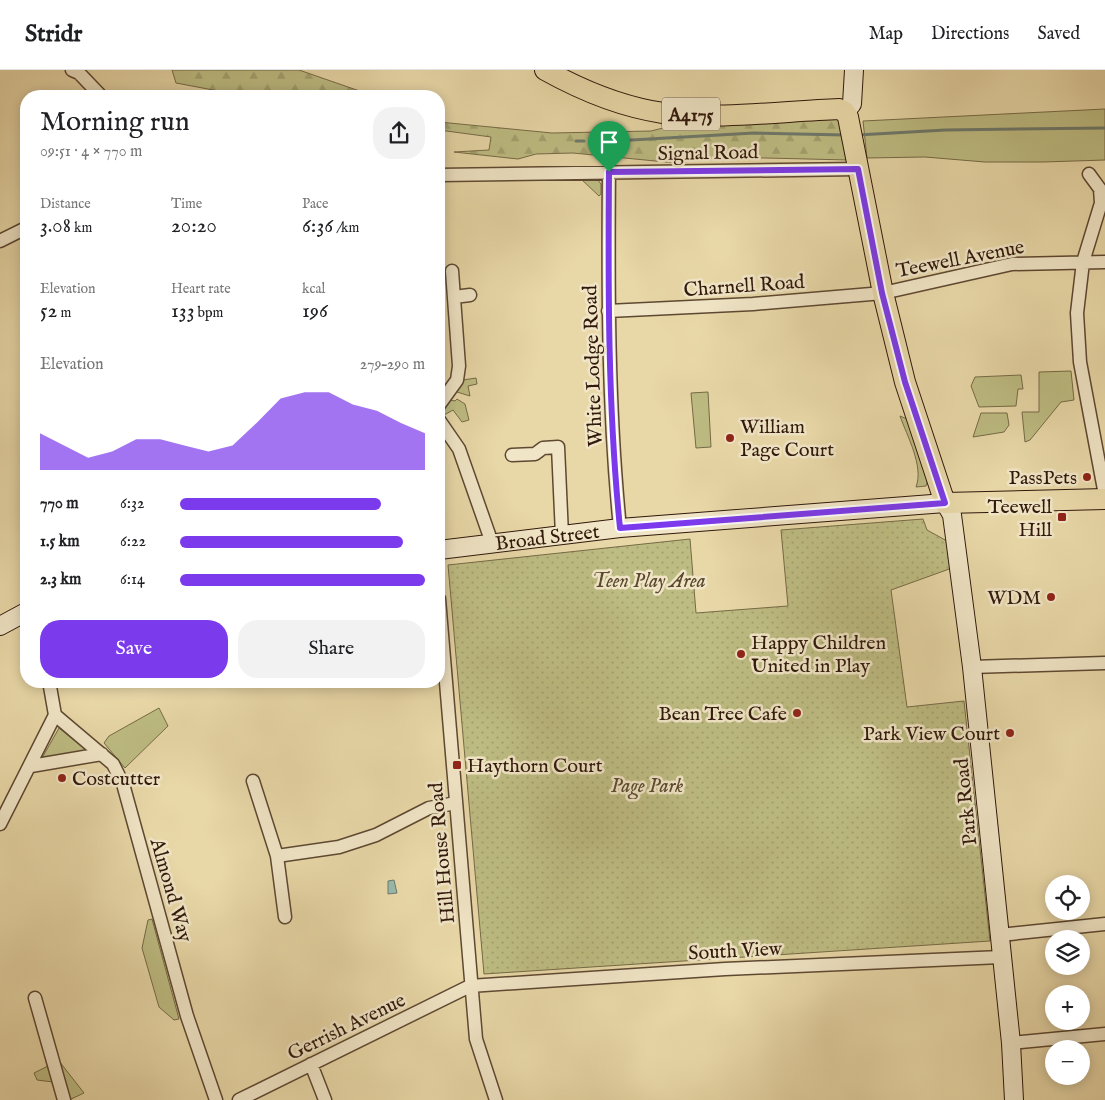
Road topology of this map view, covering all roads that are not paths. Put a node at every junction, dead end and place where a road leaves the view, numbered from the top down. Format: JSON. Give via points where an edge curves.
{"nodes":[{"id":1,"x":72,"y":70,"type":"edge"},
{"id":2,"x":545,"y":70,"type":"edge"},
{"id":3,"x":854,"y":70,"type":"edge"},
{"id":4,"x":95,"y":90,"type":"edge"},
{"id":5,"x":847,"y":118,"type":"junction"},
{"id":6,"x":857,"y":164,"type":"junction"},
{"id":7,"x":609,"y":172,"type":"junction"},
{"id":8,"x":1089,"y":174,"type":"dead end"},
{"id":9,"x":445,"y":175,"type":"edge"},
{"id":10,"x":20,"y":231,"type":"edge"},
{"id":11,"x":0,"y":241,"type":"edge"},
{"id":12,"x":1084,"y":262,"type":"junction"},
{"id":13,"x":1105,"y":262,"type":"edge"},
{"id":14,"x":452,"y":271,"type":"dead end"},
{"id":15,"x":882,"y":293,"type":"junction"},
{"id":16,"x":470,"y":295,"type":"dead end"},
{"id":17,"x":454,"y":297,"type":"junction"},
{"id":18,"x":608,"y":311,"type":"junction"},
{"id":19,"x":445,"y":396,"type":"edge"},
{"id":20,"x":445,"y":429,"type":"edge"},
{"id":21,"x":512,"y":455,"type":"dead end"},
{"id":22,"x":1105,"y":495,"type":"edge"},
{"id":23,"x":1105,"y":499,"type":"edge"},
{"id":24,"x":945,"y":503,"type":"junction"},
{"id":25,"x":620,"y":528,"type":"junction"},
{"id":26,"x":562,"y":535,"type":"junction"},
{"id":27,"x":492,"y":544,"type":"junction"},
{"id":28,"x":445,"y":549,"type":"edge"},
{"id":29,"x":20,"y":615,"type":"edge"},
{"id":30,"x":0,"y":626,"type":"edge"},
{"id":31,"x":1105,"y":663,"type":"edge"},
{"id":32,"x":972,"y":667,"type":"junction"},
{"id":33,"x":445,"y":671,"type":"edge"},
{"id":34,"x":50,"y":688,"type":"edge"},
{"id":35,"x":55,"y":714,"type":"junction"},
{"id":36,"x":102,"y":754,"type":"junction"},
{"id":37,"x":31,"y":766,"type":"junction"},
{"id":38,"x":253,"y":781,"type":"dead end"},
{"id":39,"x":456,"y":804,"type":"junction"},
{"id":40,"x":0,"y":824,"type":"edge"},
{"id":41,"x":277,"y":856,"type":"junction"},
{"id":42,"x":285,"y":917,"type":"dead end"},
{"id":43,"x":1105,"y":924,"type":"edge"},
{"id":44,"x":1000,"y":935,"type":"junction"},
{"id":45,"x":1002,"y":957,"type":"junction"},
{"id":46,"x":470,"y":986,"type":"junction"},
{"id":47,"x":35,"y":998,"type":"dead end"},
{"id":48,"x":1105,"y":1034,"type":"edge"},
{"id":49,"x":1011,"y":1043,"type":"junction"},
{"id":50,"x":312,"y":1064,"type":"junction"},
{"id":51,"x":64,"y":1100,"type":"edge"},
{"id":52,"x":216,"y":1100,"type":"edge"},
{"id":53,"x":239,"y":1100,"type":"edge"},
{"id":54,"x":325,"y":1100,"type":"edge"},
{"id":55,"x":496,"y":1100,"type":"edge"},
{"id":56,"x":1014,"y":1100,"type":"edge"}],
"edges":[{"from":1,"to":4,"type":"street"},
{"from":2,"to":5,"type":"main road","number":"A4175","via":[[619,102],[663,112],[700,115],[839,109]]},
{"from":3,"to":5,"type":"street","via":[[852,104]]},
{"from":5,"to":6,"type":"main road"},
{"from":6,"to":7,"type":"street","name":"Signal Road"},
{"from":6,"to":15,"type":"main road"},
{"from":7,"to":9,"type":"street","name":"Signal Road"},
{"from":7,"to":18,"type":"street","name":"White Lodge Road"},
{"from":8,"to":12,"type":"street","via":[[1100,189],[1101,203]]},
{"from":10,"to":11,"type":"street"},
{"from":12,"to":13,"type":"street","name":"Teewell Avenue"},
{"from":12,"to":15,"type":"street","name":"Teewell Avenue","via":[[1012,264]]},
{"from":12,"to":22,"type":"street","via":[[1077,313],[1080,362]]},
{"from":14,"to":17,"type":"street"},
{"from":15,"to":18,"type":"street","name":"Charnell Road","via":[[753,304]]},
{"from":15,"to":24,"type":"main road","via":[[905,382]]},
{"from":16,"to":17,"type":"street"},
{"from":17,"to":19,"type":"street","via":[[459,366],[456,380]]},
{"from":18,"to":25,"type":"street","name":"White Lodge Road","via":[[611,440]]},
{"from":20,"to":27,"type":"street","via":[[459,449]]},
{"from":21,"to":26,"type":"street","via":[[535,454],[543,448],[558,447]]},
{"from":23,"to":24,"type":"main road","name":"Broad Street"},
{"from":24,"to":25,"type":"street","name":"Broad Street"},
{"from":24,"to":32,"type":"street","name":"Park Road","via":[[952,514]]},
{"from":25,"to":26,"type":"street","name":"Broad Street"},
{"from":26,"to":27,"type":"street","name":"Broad Street"},
{"from":27,"to":28,"type":"street","name":"Broad Street"},
{"from":29,"to":30,"type":"street"},
{"from":31,"to":32,"type":"street"},
{"from":32,"to":44,"type":"street","name":"Park Road"},
{"from":33,"to":39,"type":"street","name":"Hill House Road"},
{"from":34,"to":35,"type":"street"},
{"from":35,"to":36,"type":"street","name":"Almond Way"},
{"from":35,"to":37,"type":"street"},
{"from":36,"to":37,"type":"street"},
{"from":36,"to":52,"type":"street","name":"Almond Way","via":[[113,764],[123,784],[187,1016]]},
{"from":37,"to":40,"type":"street"},
{"from":38,"to":41,"type":"street"},
{"from":39,"to":41,"type":"street","via":[[430,808],[376,835],[339,847]]},
{"from":39,"to":46,"type":"street","name":"Hill House Road"},
{"from":41,"to":42,"type":"street"},
{"from":43,"to":44,"type":"street"},
{"from":44,"to":45,"type":"street","name":"Park Road"},
{"from":45,"to":46,"type":"street","name":"South View","via":[[725,969]]},
{"from":45,"to":49,"type":"street","name":"Park Road"},
{"from":46,"to":50,"type":"street","name":"Gerrish Avenue"},
{"from":46,"to":55,"type":"street","name":"Hill House Road","via":[[476,1039]]},
{"from":47,"to":51,"type":"street"},
{"from":48,"to":49,"type":"street"},
{"from":49,"to":56,"type":"street","name":"Park Road"},
{"from":50,"to":53,"type":"street","name":"Gerrish Avenue"},
{"from":50,"to":54,"type":"street"}]}
